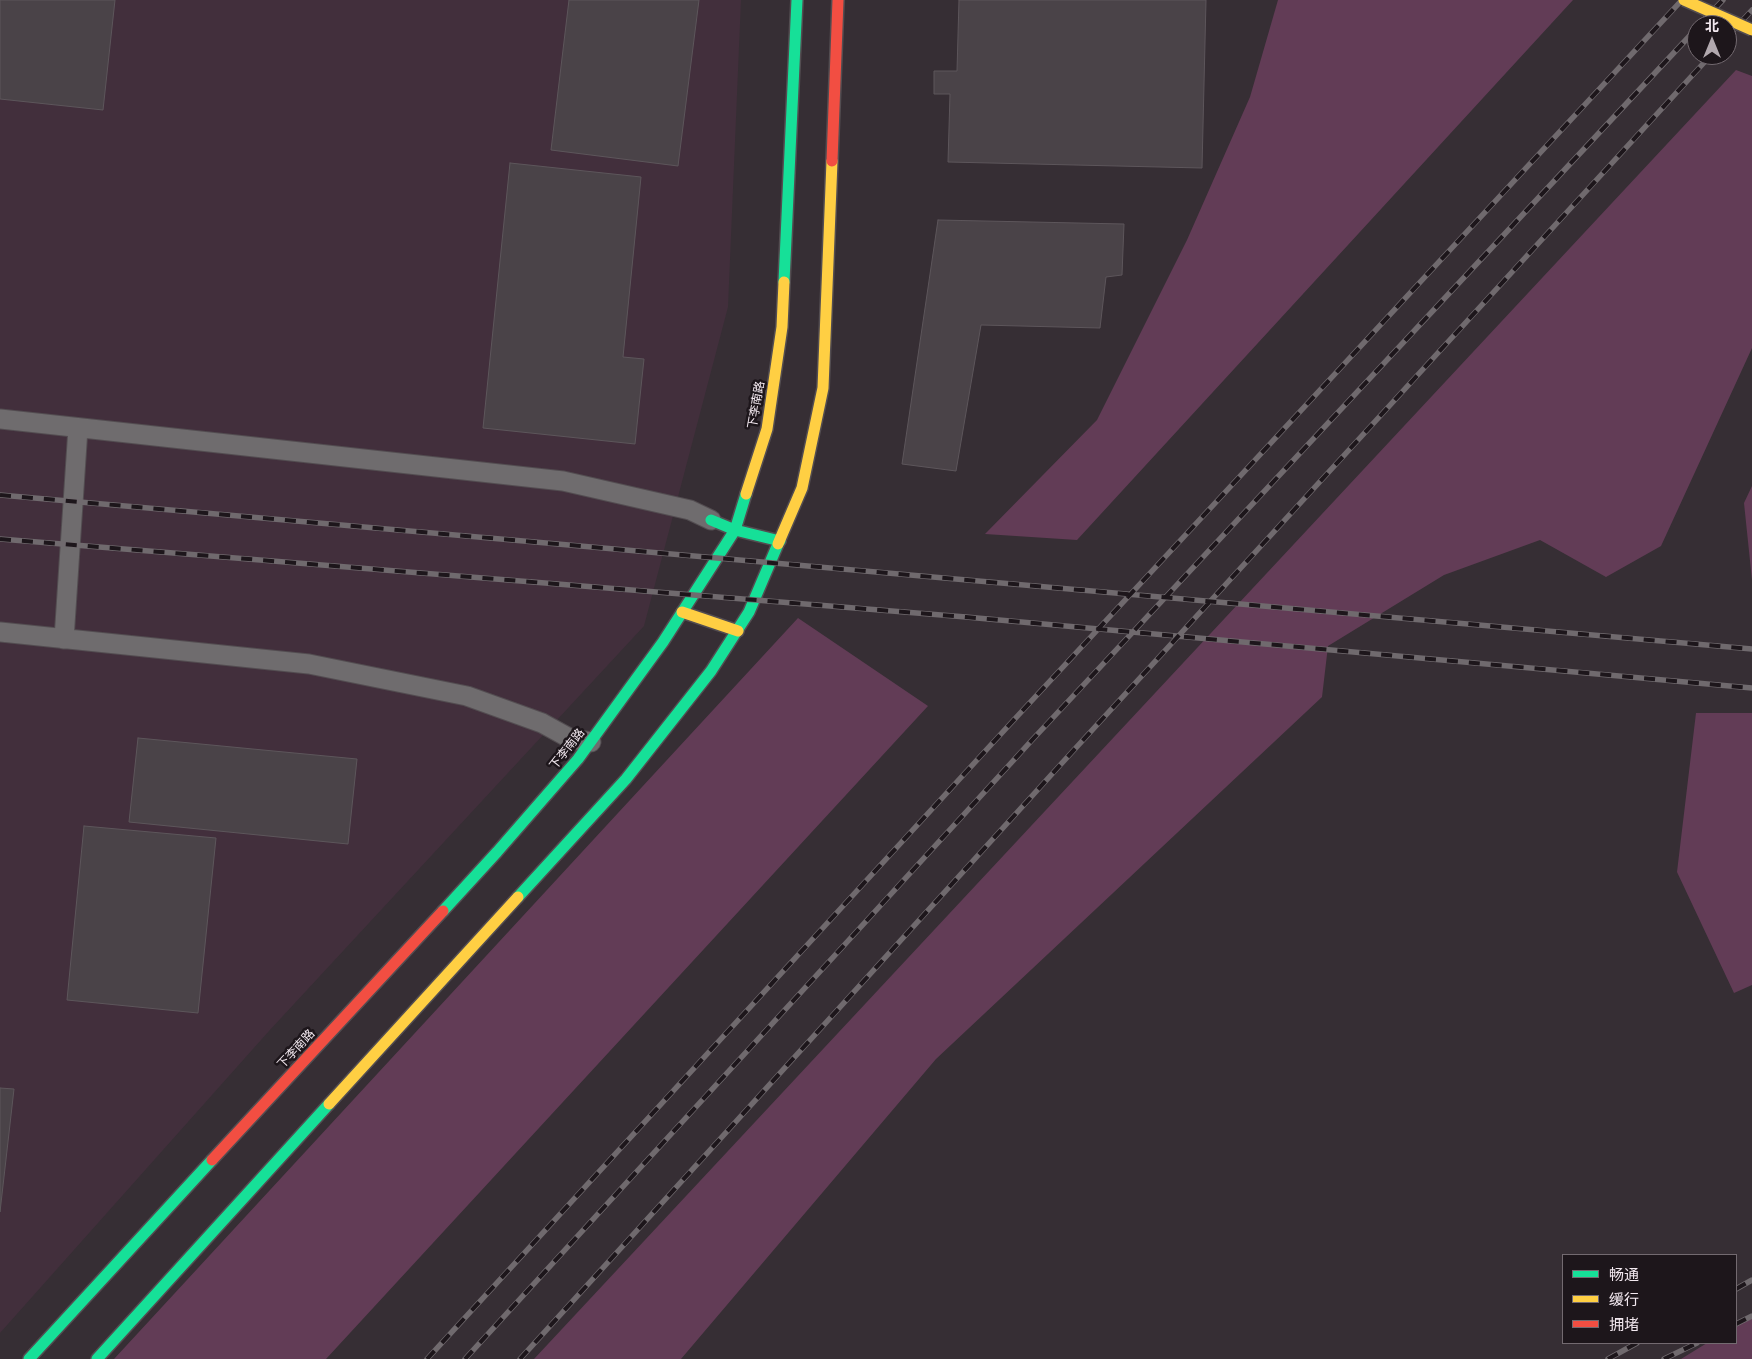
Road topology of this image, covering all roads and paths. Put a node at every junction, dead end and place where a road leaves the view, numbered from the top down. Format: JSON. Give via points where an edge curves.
{"nodes":[{"id":1,"x":797,"y":0,"type":"edge"},
{"id":2,"x":838,"y":0,"type":"edge"},
{"id":3,"x":1684,"y":0,"type":"edge"},
{"id":4,"x":1752,"y":30,"type":"edge"},
{"id":5,"x":0,"y":419,"type":"edge"},
{"id":6,"x":78,"y":428,"type":"junction"},
{"id":7,"x":711,"y":520,"type":"joint"},
{"id":8,"x":734,"y":530,"type":"junction"},
{"id":9,"x":780,"y":541,"type":"junction"},
{"id":10,"x":682,"y":612,"type":"junction"},
{"id":11,"x":738,"y":631,"type":"junction"},
{"id":12,"x":0,"y":632,"type":"edge"},
{"id":13,"x":64,"y":639,"type":"junction"},
{"id":14,"x":591,"y":742,"type":"junction"},
{"id":15,"x":29,"y":1359,"type":"edge"},
{"id":16,"x":97,"y":1359,"type":"edge"}],
"edges":[{"from":1,"to":8,"type":"main road","name":"下李南路","via":[[782,327],[767,429]]},
{"from":2,"to":9,"type":"main road","via":[[823,388],[802,488]]},
{"from":3,"to":4,"type":"main road","bridge":true},
{"from":5,"to":6,"type":"lane"},
{"from":6,"to":7,"type":"lane","via":[[562,482],[690,510]]},
{"from":6,"to":13,"type":"lane"},
{"from":7,"to":8,"type":"main road"},
{"from":8,"to":9,"type":"main road"},
{"from":8,"to":10,"type":"main road","name":"下李南路"},
{"from":9,"to":11,"type":"main road"},
{"from":10,"to":11,"type":"main road"},
{"from":10,"to":14,"type":"main road","name":"下李南路"},
{"from":11,"to":16,"type":"main road","via":[[626,780]]},
{"from":12,"to":13,"type":"lane"},
{"from":13,"to":14,"type":"lane","via":[[309,664],[468,696],[542,723],[571,739]]},
{"from":14,"to":15,"type":"main road","name":"下李南路","via":[[497,852]]}]}
